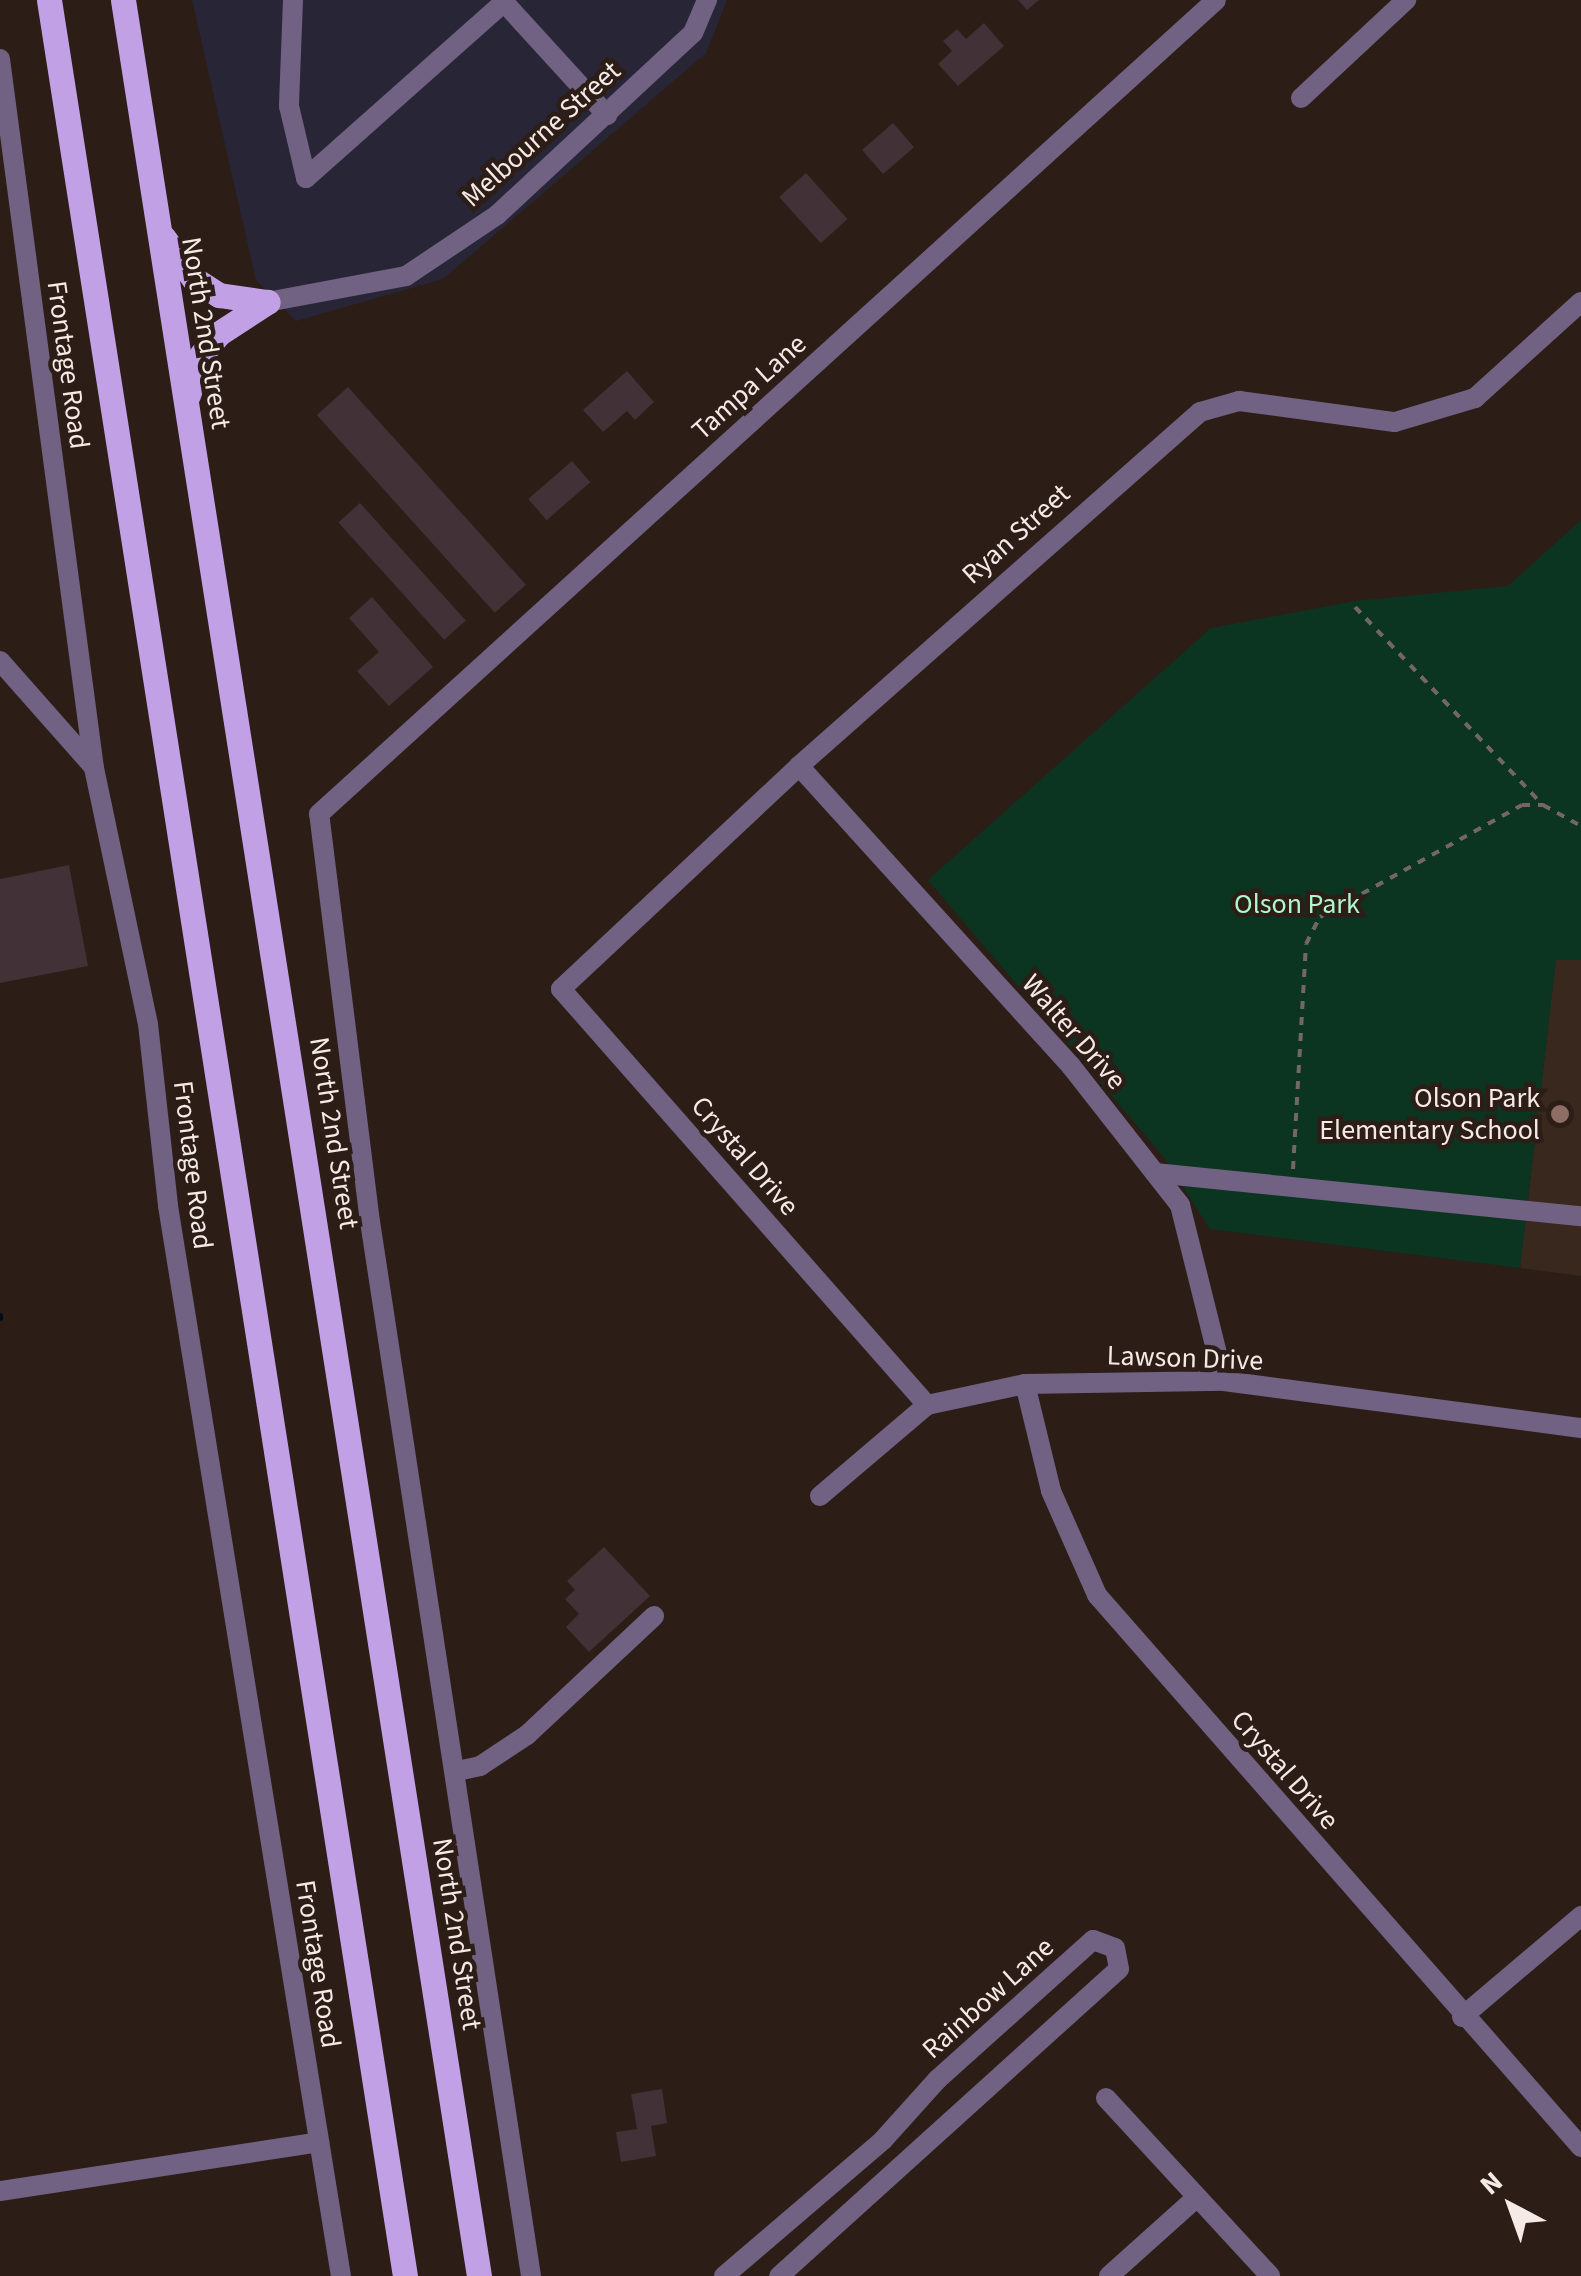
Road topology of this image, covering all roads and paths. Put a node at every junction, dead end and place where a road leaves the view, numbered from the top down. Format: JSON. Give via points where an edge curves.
{"nodes":[{"id":1,"x":49,"y":0,"type":"edge"},
{"id":2,"x":123,"y":0,"type":"edge"},
{"id":3,"x":293,"y":0,"type":"edge"},
{"id":4,"x":707,"y":0,"type":"edge"},
{"id":5,"x":1216,"y":0,"type":"edge"},
{"id":6,"x":1406,"y":0,"type":"edge"},
{"id":7,"x":503,"y":1,"type":"edge"},
{"id":8,"x":0,"y":59,"type":"edge"},
{"id":9,"x":1300,"y":98,"type":"dead end"},
{"id":10,"x":607,"y":115,"type":"junction"},
{"id":11,"x":159,"y":231,"type":"junction"},
{"id":12,"x":267,"y":302,"type":"junction"},
{"id":13,"x":1581,"y":302,"type":"edge"},
{"id":14,"x":187,"y":400,"type":"junction"},
{"id":15,"x":1356,"y":607,"type":"dead end"},
{"id":16,"x":0,"y":662,"type":"edge"},
{"id":17,"x":800,"y":766,"type":"junction"},
{"id":18,"x":94,"y":768,"type":"junction"},
{"id":19,"x":1543,"y":804,"type":"junction"},
{"id":20,"x":1581,"y":826,"type":"edge"},
{"id":21,"x":561,"y":989,"type":"joint"},
{"id":22,"x":1154,"y":1173,"type":"junction"},
{"id":23,"x":1298,"y":1188,"type":"junction"},
{"id":24,"x":1581,"y":1216,"type":"edge"},
{"id":25,"x":1224,"y":1380,"type":"junction"},
{"id":26,"x":1025,"y":1384,"type":"junction"},
{"id":27,"x":927,"y":1405,"type":"junction"},
{"id":28,"x":1581,"y":1428,"type":"edge"},
{"id":29,"x":820,"y":1496,"type":"dead end"},
{"id":30,"x":654,"y":1616,"type":"dead end"},
{"id":31,"x":456,"y":1771,"type":"junction"},
{"id":32,"x":1581,"y":1916,"type":"edge"},
{"id":33,"x":1462,"y":2016,"type":"junction"},
{"id":34,"x":1106,"y":2098,"type":"dead end"},
{"id":35,"x":319,"y":2142,"type":"junction"},
{"id":36,"x":1581,"y":2147,"type":"edge"},
{"id":37,"x":0,"y":2191,"type":"edge"},
{"id":38,"x":1197,"y":2197,"type":"junction"},
{"id":39,"x":341,"y":2276,"type":"edge"},
{"id":40,"x":405,"y":2276,"type":"edge"},
{"id":41,"x":479,"y":2276,"type":"edge"},
{"id":42,"x":531,"y":2276,"type":"edge"},
{"id":43,"x":724,"y":2276,"type":"edge"},
{"id":44,"x":779,"y":2276,"type":"edge"},
{"id":45,"x":1109,"y":2276,"type":"edge"},
{"id":46,"x":1270,"y":2276,"type":"edge"}],
"edges":[{"from":1,"to":40,"type":"main road"},
{"from":2,"to":11,"type":"main road","name":"North 2nd Street"},
{"from":3,"to":7,"type":"street","via":[[289,106],[306,178]]},
{"from":4,"to":10,"type":"street","name":"Melbourne Street","via":[[693,33]]},
{"from":5,"to":31,"type":"street","name":"Tampa Lane","via":[[318,814],[370,1222]]},
{"from":6,"to":9,"type":"street"},
{"from":7,"to":10,"type":"street"},
{"from":8,"to":18,"type":"street","name":"Frontage Road"},
{"from":10,"to":12,"type":"street","name":"Melbourne Street","via":[[497,216],[406,276]]},
{"from":11,"to":12,"type":"main road","via":[[194,279],[220,295]]},
{"from":11,"to":14,"type":"main road","name":"North 2nd Street"},
{"from":12,"to":14,"type":"main road","via":[[210,344]]},
{"from":13,"to":17,"type":"street","name":"Ryan Street","via":[[1475,398],[1395,422],[1239,401],[1200,412]]},
{"from":14,"to":41,"type":"main road","name":"North 2nd Street"},
{"from":15,"to":19,"type":"path"},
{"from":16,"to":18,"type":"street"},
{"from":17,"to":21,"type":"street","name":"Ryan Street"},
{"from":17,"to":22,"type":"street","name":"Walter Drive","via":[[1071,1066]]},
{"from":18,"to":35,"type":"street","name":"Frontage Road","via":[[148,1024],[168,1206]]},
{"from":19,"to":20,"type":"path"},
{"from":19,"to":23,"type":"path","via":[[1503,812],[1310,928],[1290,1137]]},
{"from":21,"to":27,"type":"street","name":"Crystal Drive"},
{"from":22,"to":23,"type":"street"},
{"from":22,"to":25,"type":"street","name":"Walter Drive","via":[[1180,1206]]},
{"from":23,"to":24,"type":"street"},
{"from":25,"to":26,"type":"street","name":"Lawson Drive"},
{"from":25,"to":28,"type":"street","name":"Lawson Drive"},
{"from":26,"to":27,"type":"street","name":"Lawson Drive"},
{"from":26,"to":33,"type":"street","name":"Crystal Drive","via":[[1051,1491],[1097,1596]]},
{"from":27,"to":29,"type":"street","name":"Lawson Drive"},
{"from":30,"to":31,"type":"street","via":[[527,1735],[480,1766]]},
{"from":31,"to":42,"type":"street"},
{"from":32,"to":33,"type":"street"},
{"from":33,"to":36,"type":"street","name":"Crystal Drive"},
{"from":34,"to":38,"type":"street"},
{"from":35,"to":37,"type":"street"},
{"from":35,"to":39,"type":"street","name":"Frontage Road"},
{"from":38,"to":45,"type":"street"},
{"from":38,"to":46,"type":"street"},
{"from":43,"to":44,"type":"street","name":"Rainbow Lane","via":[[883,2140],[938,2079],[1093,1940],[1115,1948],[1120,1970]]}]}
